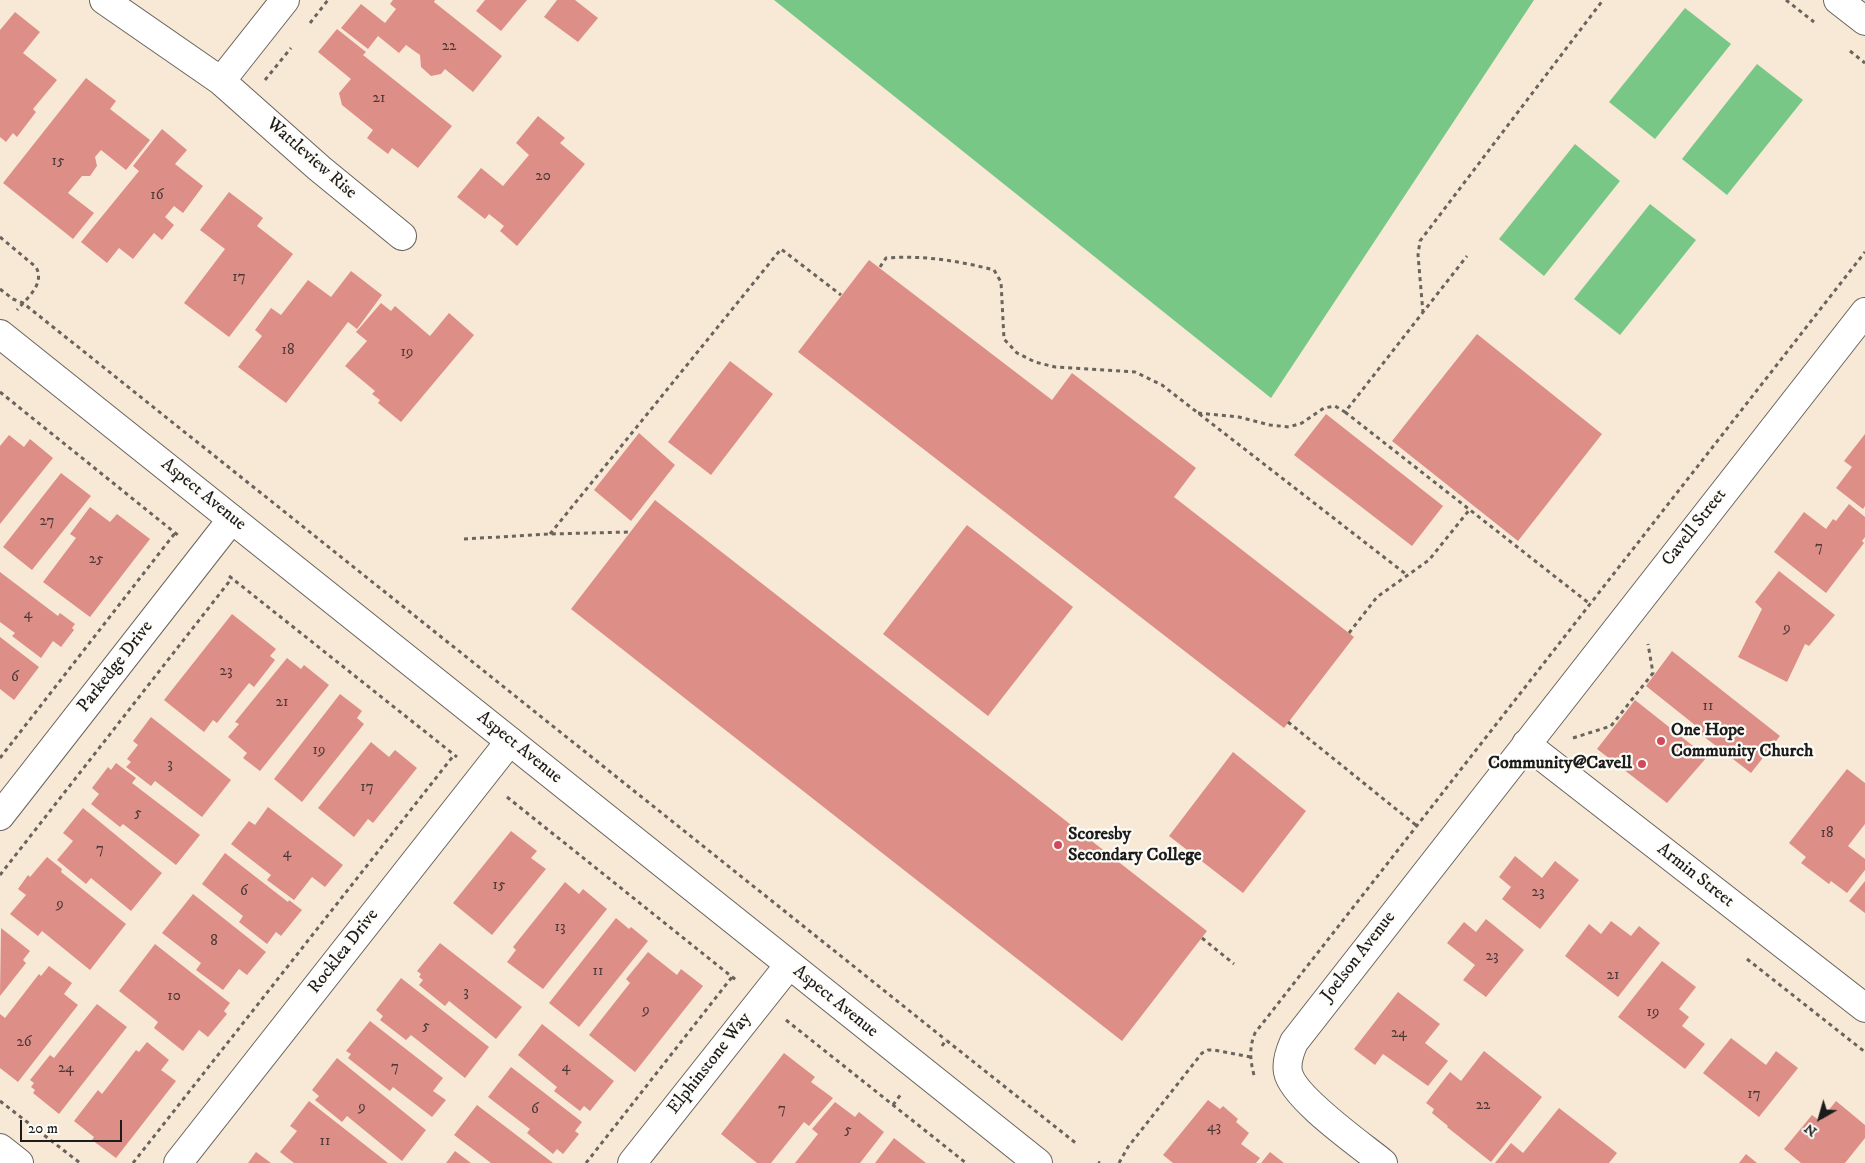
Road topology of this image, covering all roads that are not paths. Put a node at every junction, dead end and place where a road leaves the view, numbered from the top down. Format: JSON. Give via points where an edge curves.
{"nodes":[{"id":1,"x":104,"y":0,"type":"edge"},
{"id":2,"x":285,"y":0,"type":"edge"},
{"id":3,"x":1838,"y":0,"type":"edge"},
{"id":4,"x":1865,"y":21,"type":"edge"},
{"id":5,"x":221,"y":81,"type":"junction"},
{"id":6,"x":402,"y":236,"type":"dead end"},
{"id":7,"x":1865,"y":312,"type":"edge"},
{"id":8,"x":0,"y":334,"type":"edge"},
{"id":9,"x":232,"y":519,"type":"junction"},
{"id":10,"x":510,"y":741,"type":"junction"},
{"id":11,"x":1526,"y":744,"type":"junction"},
{"id":12,"x":0,"y":816,"type":"edge"},
{"id":13,"x":789,"y":965,"type":"junction"},
{"id":14,"x":1865,"y":1008,"type":"edge"},
{"id":15,"x":0,"y":1148,"type":"edge"},
{"id":16,"x":19,"y":1163,"type":"edge"},
{"id":17,"x":178,"y":1163,"type":"edge"},
{"id":18,"x":632,"y":1163,"type":"edge"},
{"id":19,"x":1038,"y":1163,"type":"edge"},
{"id":20,"x":1383,"y":1163,"type":"edge"}],
"edges":[{"from":1,"to":5,"type":"street","name":"Wattleview Rise"},
{"from":2,"to":5,"type":"street"},
{"from":3,"to":4,"type":"street"},
{"from":5,"to":6,"type":"street","name":"Wattleview Rise"},
{"from":7,"to":11,"type":"street","name":"Cavell Street"},
{"from":8,"to":9,"type":"street","name":"Aspect Avenue"},
{"from":9,"to":10,"type":"street","name":"Aspect Avenue"},
{"from":9,"to":12,"type":"street","name":"Parkedge Drive"},
{"from":10,"to":13,"type":"street","name":"Aspect Avenue"},
{"from":10,"to":17,"type":"street","name":"Rocklea Drive"},
{"from":11,"to":14,"type":"street","name":"Armin Street"},
{"from":11,"to":20,"type":"street","name":"Joelson Avenue","via":[[1297,1036],[1290,1052],[1288,1071],[1296,1089]]},
{"from":13,"to":18,"type":"street","name":"Elphinstone Way"},
{"from":13,"to":19,"type":"street","name":"Aspect Avenue"},
{"from":15,"to":16,"type":"street"}]}
